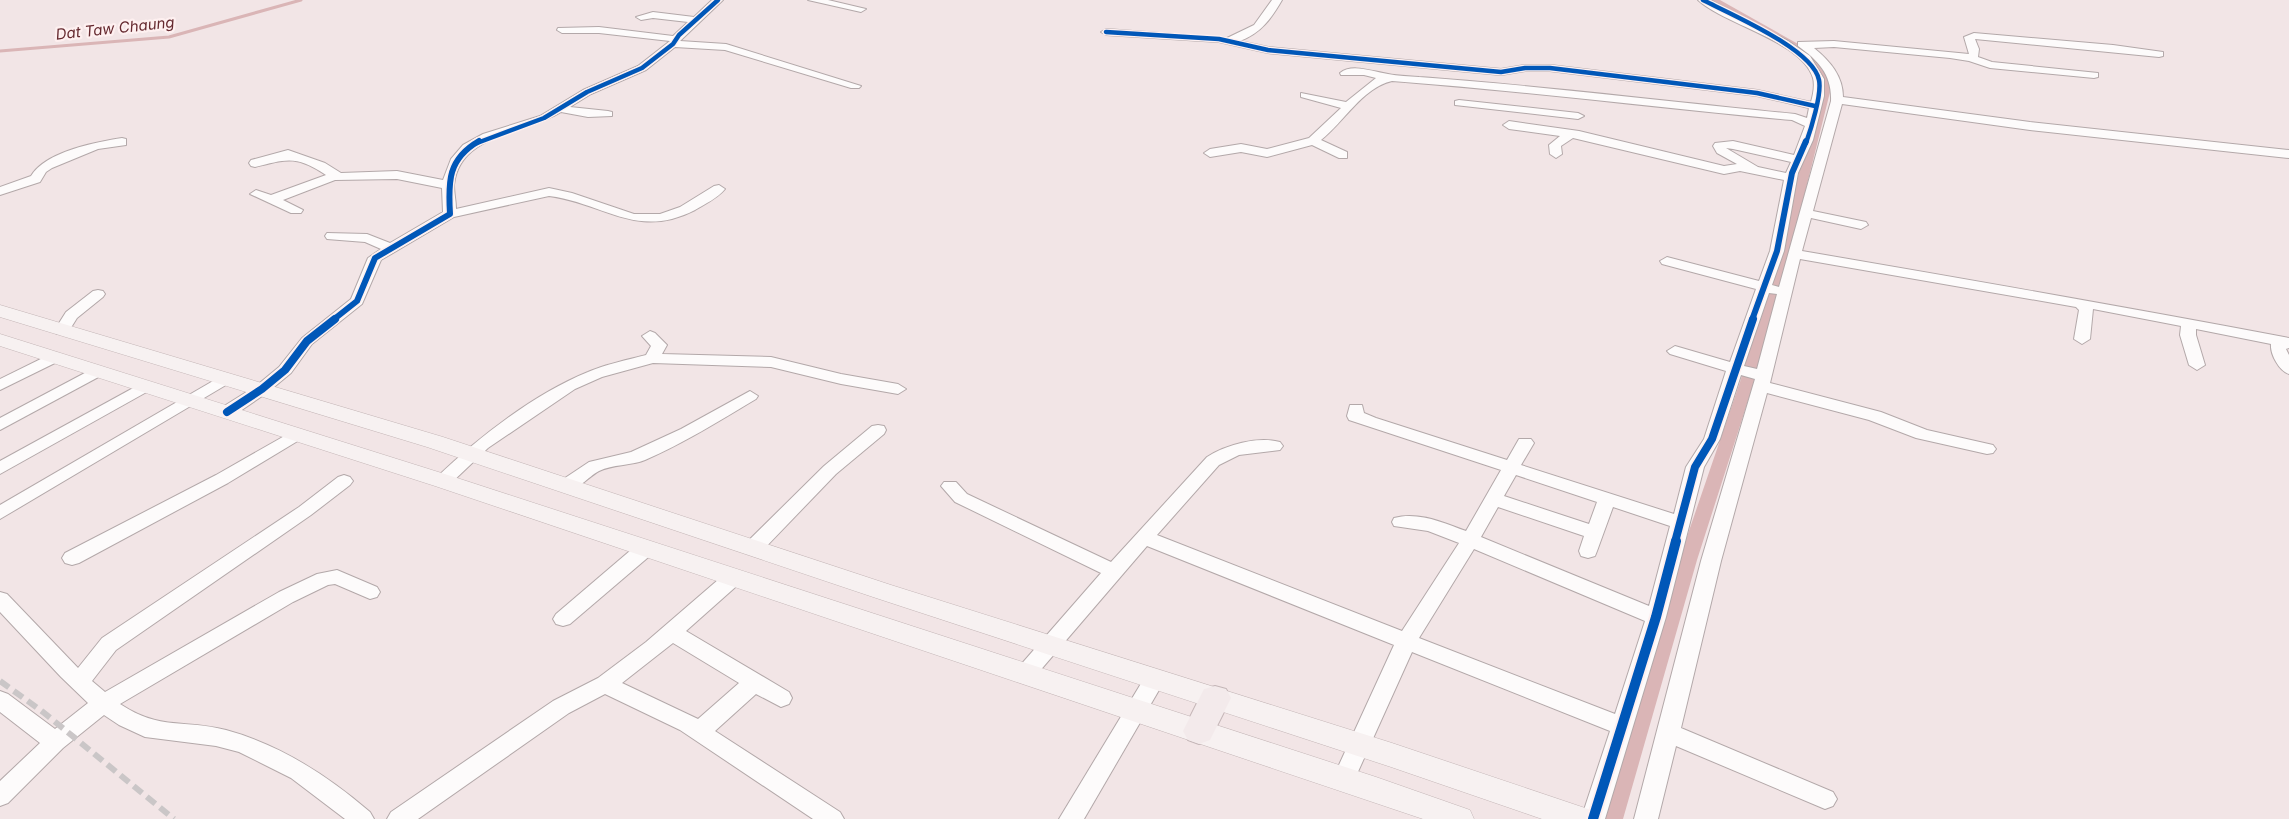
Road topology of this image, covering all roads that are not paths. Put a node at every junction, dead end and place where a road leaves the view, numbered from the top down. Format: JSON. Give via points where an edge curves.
{"nodes":[{"id":1,"x":718,"y":0,"type":"edge"},
{"id":2,"x":813,"y":0,"type":"edge"},
{"id":3,"x":1277,"y":0,"type":"edge"},
{"id":4,"x":1702,"y":0,"type":"edge"},
{"id":5,"x":1719,"y":0,"type":"edge"},
{"id":6,"x":861,"y":9,"type":"dead end"},
{"id":7,"x":641,"y":17,"type":"dead end"},
{"id":8,"x":696,"y":20,"type":"junction"},
{"id":9,"x":562,"y":30,"type":"dead end"},
{"id":10,"x":1106,"y":32,"type":"dead end"},
{"id":11,"x":1227,"y":41,"type":"junction"},
{"id":12,"x":674,"y":42,"type":"junction"},
{"id":13,"x":1803,"y":45,"type":"junction"},
{"id":14,"x":2159,"y":54,"type":"dead end"},
{"id":15,"x":1971,"y":57,"type":"junction"},
{"id":16,"x":1345,"y":73,"type":"dead end"},
{"id":17,"x":2094,"y":75,"type":"dead end"},
{"id":18,"x":1390,"y":78,"type":"junction"},
{"id":19,"x":855,"y":86,"type":"dead end"},
{"id":20,"x":1305,"y":95,"type":"dead end"},
{"id":21,"x":1585,"y":96,"type":"junction"},
{"id":22,"x":1838,"y":100,"type":"junction"},
{"id":23,"x":1459,"y":103,"type":"dead end"},
{"id":24,"x":1348,"y":106,"type":"junction"},
{"id":25,"x":1815,"y":106,"type":"junction"},
{"id":26,"x":561,"y":109,"type":"junction"},
{"id":27,"x":608,"y":114,"type":"dead end"},
{"id":28,"x":1578,"y":117,"type":"junction"},
{"id":29,"x":1809,"y":124,"type":"junction"},
{"id":30,"x":1509,"y":125,"type":"dead end"},
{"id":31,"x":1567,"y":133,"type":"junction"},
{"id":32,"x":1313,"y":141,"type":"junction"},
{"id":33,"x":122,"y":142,"type":"dead end"},
{"id":34,"x":1814,"y":144,"type":"junction"},
{"id":35,"x":1210,"y":153,"type":"dead end"},
{"id":36,"x":1556,"y":154,"type":"dead end"},
{"id":37,"x":2289,"y":154,"type":"edge"},
{"id":38,"x":1343,"y":155,"type":"dead end"},
{"id":39,"x":1799,"y":160,"type":"junction"},
{"id":40,"x":255,"y":163,"type":"dead end"},
{"id":41,"x":1758,"y":171,"type":"junction"},
{"id":42,"x":334,"y":176,"type":"junction"},
{"id":43,"x":1792,"y":177,"type":"junction"},
{"id":44,"x":448,"y":184,"type":"junction"},
{"id":45,"x":719,"y":189,"type":"dead end"},
{"id":46,"x":0,"y":191,"type":"edge"},
{"id":47,"x":256,"y":194,"type":"dead end"},
{"id":48,"x":271,"y":200,"type":"junction"},
{"id":49,"x":296,"y":210,"type":"dead end"},
{"id":50,"x":1806,"y":213,"type":"junction"},
{"id":51,"x":450,"y":214,"type":"junction"},
{"id":52,"x":1861,"y":225,"type":"dead end"},
{"id":53,"x":332,"y":236,"type":"dead end"},
{"id":54,"x":390,"y":248,"type":"junction"},
{"id":55,"x":1795,"y":254,"type":"junction"},
{"id":56,"x":1667,"y":261,"type":"dead end"},
{"id":57,"x":1774,"y":290,"type":"junction"},
{"id":58,"x":98,"y":294,"type":"dead end"},
{"id":59,"x":2081,"y":303,"type":"junction"},
{"id":60,"x":0,"y":311,"type":"edge"},
{"id":61,"x":2189,"y":324,"type":"junction"},
{"id":62,"x":62,"y":331,"type":"junction"},
{"id":63,"x":650,"y":336,"type":"dead end"},
{"id":64,"x":2082,"y":339,"type":"dead end"},
{"id":65,"x":2,"y":342,"type":"edge"},
{"id":66,"x":2284,"y":342,"type":"edge"},
{"id":67,"x":1675,"y":351,"type":"dead end"},
{"id":68,"x":55,"y":357,"type":"junction"},
{"id":69,"x":652,"y":358,"type":"junction"},
{"id":70,"x":2197,"y":364,"type":"dead end"},
{"id":71,"x":2289,"y":369,"type":"edge"},
{"id":72,"x":98,"y":371,"type":"junction"},
{"id":73,"x":1753,"y":375,"type":"junction"},
{"id":74,"x":225,"y":379,"type":"junction"},
{"id":75,"x":0,"y":385,"type":"edge"},
{"id":76,"x":146,"y":386,"type":"junction"},
{"id":77,"x":262,"y":389,"type":"junction"},
{"id":78,"x":898,"y":389,"type":"dead end"},
{"id":79,"x":750,"y":396,"type":"dead end"},
{"id":80,"x":189,"y":401,"type":"junction"},
{"id":81,"x":1356,"y":409,"type":"dead end"},
{"id":82,"x":226,"y":412,"type":"junction"},
{"id":83,"x":0,"y":425,"type":"edge"},
{"id":84,"x":878,"y":430,"type":"dead end"},
{"id":85,"x":295,"y":435,"type":"junction"},
{"id":86,"x":1525,"y":443,"type":"dead end"},
{"id":87,"x":1274,"y":446,"type":"dead end"},
{"id":88,"x":1987,"y":449,"type":"dead end"},
{"id":89,"x":471,"y":454,"type":"junction"},
{"id":90,"x":0,"y":468,"type":"edge"},
{"id":91,"x":1511,"y":468,"type":"junction"},
{"id":92,"x":344,"y":481,"type":"dead end"},
{"id":93,"x":443,"y":481,"type":"junction"},
{"id":94,"x":565,"y":486,"type":"junction"},
{"id":95,"x":950,"y":486,"type":"dead end"},
{"id":96,"x":1493,"y":499,"type":"junction"},
{"id":97,"x":1607,"y":499,"type":"junction"},
{"id":98,"x":0,"y":513,"type":"edge"},
{"id":99,"x":1401,"y":522,"type":"dead end"},
{"id":100,"x":1682,"y":523,"type":"junction"},
{"id":101,"x":1595,"y":533,"type":"junction"},
{"id":102,"x":1145,"y":538,"type":"junction"},
{"id":103,"x":1470,"y":540,"type":"junction"},
{"id":104,"x":753,"y":548,"type":"junction"},
{"id":105,"x":645,"y":549,"type":"junction"},
{"id":106,"x":1588,"y":551,"type":"dead end"},
{"id":107,"x":72,"y":558,"type":"dead end"},
{"id":108,"x":1115,"y":572,"type":"junction"},
{"id":109,"x":733,"y":578,"type":"junction"},
{"id":110,"x":370,"y":592,"type":"dead end"},
{"id":111,"x":0,"y":599,"type":"edge"},
{"id":112,"x":1656,"y":617,"type":"junction"},
{"id":113,"x":563,"y":619,"type":"dead end"},
{"id":114,"x":671,"y":632,"type":"junction"},
{"id":115,"x":1406,"y":642,"type":"junction"},
{"id":116,"x":1049,"y":644,"type":"junction"},
{"id":117,"x":1025,"y":674,"type":"junction"},
{"id":118,"x":1155,"y":678,"type":"junction"},
{"id":119,"x":80,"y":681,"type":"junction"},
{"id":120,"x":755,"y":682,"type":"junction"},
{"id":121,"x":605,"y":684,"type":"junction"},
{"id":122,"x":781,"y":698,"type":"dead end"},
{"id":123,"x":1215,"y":698,"type":"junction"},
{"id":124,"x":0,"y":700,"type":"edge"},
{"id":125,"x":102,"y":704,"type":"junction"},
{"id":126,"x":1137,"y":711,"type":"junction"},
{"id":127,"x":1621,"y":726,"type":"junction"},
{"id":128,"x":1200,"y":731,"type":"junction"},
{"id":129,"x":699,"y":732,"type":"junction"},
{"id":130,"x":1669,"y":733,"type":"junction"},
{"id":131,"x":55,"y":742,"type":"junction"},
{"id":132,"x":1358,"y":744,"type":"junction"},
{"id":133,"x":1344,"y":778,"type":"junction"},
{"id":134,"x":0,"y":796,"type":"edge"},
{"id":135,"x":1826,"y":799,"type":"dead end"},
{"id":136,"x":362,"y":819,"type":"edge"},
{"id":137,"x":399,"y":819,"type":"edge"},
{"id":138,"x":832,"y":819,"type":"edge"},
{"id":139,"x":1071,"y":819,"type":"edge"},
{"id":140,"x":1459,"y":819,"type":"edge"},
{"id":141,"x":1580,"y":819,"type":"edge"},
{"id":142,"x":1593,"y":819,"type":"edge"},
{"id":143,"x":1646,"y":819,"type":"edge"}],
"edges":[{"from":1,"to":8,"type":"street"},
{"from":2,"to":6,"type":"street"},
{"from":3,"to":11,"type":"street","via":[[1255,31]]},
{"from":4,"to":25,"type":"street","via":[[1806,58],[1819,79]]},
{"from":5,"to":13,"type":"street"},
{"from":7,"to":8,"type":"street"},
{"from":8,"to":12,"type":"street"},
{"from":9,"to":12,"type":"street","via":[[599,30]]},
{"from":10,"to":11,"type":"street"},
{"from":11,"to":25,"type":"street","via":[[1278,51],[1465,69],[1501,72],[1550,68],[1757,93]]},
{"from":12,"to":19,"type":"street","via":[[726,47]]},
{"from":12,"to":26,"type":"street","via":[[642,68],[587,92]]},
{"from":13,"to":15,"type":"street","via":[[1834,44]]},
{"from":13,"to":22,"type":"street","via":[[1831,71],[1838,85]]},
{"from":14,"to":15,"type":"street","via":[[1970,36],[1974,49]]},
{"from":15,"to":17,"type":"street","via":[[1990,65]]},
{"from":16,"to":18,"type":"street","via":[[1364,72]]},
{"from":18,"to":21,"type":"street"},
{"from":18,"to":24,"type":"street","via":[[1378,81]]},
{"from":20,"to":24,"type":"street"},
{"from":21,"to":28,"type":"street"},
{"from":21,"to":29,"type":"street","via":[[1795,117]]},
{"from":22,"to":34,"type":"street"},
{"from":22,"to":37,"type":"street"},
{"from":23,"to":28,"type":"street"},
{"from":24,"to":32,"type":"street"},
{"from":25,"to":29,"type":"street"},
{"from":26,"to":27,"type":"street"},
{"from":26,"to":44,"type":"street","via":[[467,148],[457,159]]},
{"from":28,"to":31,"type":"street"},
{"from":29,"to":34,"type":"street"},
{"from":30,"to":31,"type":"street"},
{"from":31,"to":36,"type":"street","via":[[1555,145]]},
{"from":31,"to":41,"type":"street","via":[[1598,145],[1724,170],[1740,167]]},
{"from":32,"to":35,"type":"street","via":[[1267,153],[1240,148]]},
{"from":32,"to":38,"type":"street"},
{"from":33,"to":46,"type":"street","via":[[95,146],[48,165],[36,179]]},
{"from":34,"to":39,"type":"street"},
{"from":34,"to":50,"type":"street"},
{"from":39,"to":41,"type":"street","via":[[1733,145],[1719,146]]},
{"from":39,"to":43,"type":"street"},
{"from":40,"to":42,"type":"street","via":[[288,154],[321,166]]},
{"from":41,"to":43,"type":"street"},
{"from":42,"to":44,"type":"street","via":[[397,175]]},
{"from":42,"to":48,"type":"street"},
{"from":43,"to":57,"type":"street","via":[[1782,218]]},
{"from":44,"to":51,"type":"street"},
{"from":45,"to":51,"type":"street","via":[[686,211],[654,218],[620,214],[549,192]]},
{"from":47,"to":48,"type":"street"},
{"from":48,"to":49,"type":"street"},
{"from":50,"to":52,"type":"street"},
{"from":50,"to":55,"type":"street"},
{"from":51,"to":54,"type":"street"},
{"from":53,"to":54,"type":"street","via":[[367,238]]},
{"from":54,"to":77,"type":"street","via":[[370,265],[357,301],[307,341],[285,370]]},
{"from":55,"to":57,"type":"street"},
{"from":55,"to":59,"type":"street"},
{"from":56,"to":57,"type":"street"},
{"from":57,"to":73,"type":"street"},
{"from":57,"to":73,"type":"street"},
{"from":58,"to":62,"type":"street","via":[[71,315]]},
{"from":59,"to":61,"type":"street"},
{"from":59,"to":64,"type":"street","via":[[2086,310]]},
{"from":60,"to":62,"type":"main road"},
{"from":61,"to":66,"type":"street"},
{"from":61,"to":70,"type":"street","via":[[2188,335]]},
{"from":62,"to":74,"type":"main road"},
{"from":63,"to":69,"type":"street","via":[[659,345]]},
{"from":65,"to":68,"type":"main road"},
{"from":66,"to":71,"type":"street","via":[[2278,349]]},
{"from":67,"to":73,"type":"street"},
{"from":68,"to":72,"type":"main road"},
{"from":68,"to":75,"type":"street"},
{"from":69,"to":78,"type":"street","via":[[771,362]]},
{"from":69,"to":89,"type":"street","via":[[569,386]]},
{"from":72,"to":76,"type":"main road"},
{"from":72,"to":83,"type":"street"},
{"from":73,"to":88,"type":"street","via":[[1922,434]]},
{"from":73,"to":100,"type":"street","via":[[1695,467]]},
{"from":73,"to":130,"type":"street"},
{"from":74,"to":77,"type":"main road"},
{"from":74,"to":80,"type":"street"},
{"from":76,"to":80,"type":"main road"},
{"from":76,"to":90,"type":"street"},
{"from":77,"to":82,"type":"street"},
{"from":77,"to":89,"type":"main road"},
{"from":79,"to":94,"type":"street","via":[[687,433],[636,457],[595,466]]},
{"from":80,"to":82,"type":"main road"},
{"from":80,"to":98,"type":"street"},
{"from":81,"to":91,"type":"street","via":[[1355,416],[1360,418]]},
{"from":82,"to":85,"type":"main road"},
{"from":84,"to":104,"type":"street","via":[[830,470]]},
{"from":85,"to":93,"type":"main road"},
{"from":85,"to":107,"type":"street","via":[[222,479]]},
{"from":86,"to":91,"type":"street"},
{"from":87,"to":102,"type":"street","via":[[1251,447],[1220,456]]},
{"from":89,"to":93,"type":"street"},
{"from":89,"to":94,"type":"main road"},
{"from":91,"to":96,"type":"street"},
{"from":91,"to":97,"type":"street"},
{"from":92,"to":119,"type":"street","via":[[109,645]]},
{"from":93,"to":105,"type":"main road"},
{"from":94,"to":104,"type":"main road"},
{"from":95,"to":108,"type":"street","via":[[961,498]]},
{"from":96,"to":101,"type":"street"},
{"from":96,"to":103,"type":"street"},
{"from":97,"to":100,"type":"street"},
{"from":97,"to":101,"type":"street"},
{"from":99,"to":103,"type":"street","via":[[1430,525]]},
{"from":100,"to":112,"type":"street"},
{"from":101,"to":106,"type":"street"},
{"from":102,"to":108,"type":"street"},
{"from":102,"to":115,"type":"street"},
{"from":103,"to":112,"type":"street"},
{"from":103,"to":115,"type":"street"},
{"from":104,"to":116,"type":"main road"},
{"from":105,"to":109,"type":"main road"},
{"from":105,"to":113,"type":"street"},
{"from":108,"to":116,"type":"street"},
{"from":109,"to":114,"type":"street"},
{"from":109,"to":117,"type":"main road"},
{"from":110,"to":125,"type":"street","via":[[337,577],[324,579]]},
{"from":111,"to":119,"type":"street"},
{"from":112,"to":127,"type":"street"},
{"from":114,"to":120,"type":"street"},
{"from":114,"to":121,"type":"street"},
{"from":115,"to":127,"type":"street"},
{"from":115,"to":132,"type":"street"},
{"from":116,"to":117,"type":"street"},
{"from":116,"to":118,"type":"main road"},
{"from":117,"to":126,"type":"main road"},
{"from":118,"to":123,"type":"main road"},
{"from":118,"to":126,"type":"street"},
{"from":119,"to":125,"type":"street"},
{"from":120,"to":122,"type":"street"},
{"from":120,"to":129,"type":"street"},
{"from":121,"to":129,"type":"street"},
{"from":121,"to":137,"type":"street","via":[[561,707]]},
{"from":123,"to":128,"type":"highway"},
{"from":123,"to":132,"type":"main road"},
{"from":124,"to":131,"type":"street"},
{"from":125,"to":131,"type":"street"},
{"from":125,"to":136,"type":"street","via":[[144,728],[227,739],[258,751],[300,772]]},
{"from":126,"to":128,"type":"main road"},
{"from":126,"to":139,"type":"street"},
{"from":127,"to":142,"type":"street"},
{"from":128,"to":133,"type":"main road"},
{"from":129,"to":138,"type":"street"},
{"from":130,"to":135,"type":"street"},
{"from":130,"to":143,"type":"street"},
{"from":131,"to":134,"type":"street"},
{"from":132,"to":133,"type":"street"},
{"from":132,"to":141,"type":"main road"},
{"from":133,"to":140,"type":"main road"}]}
